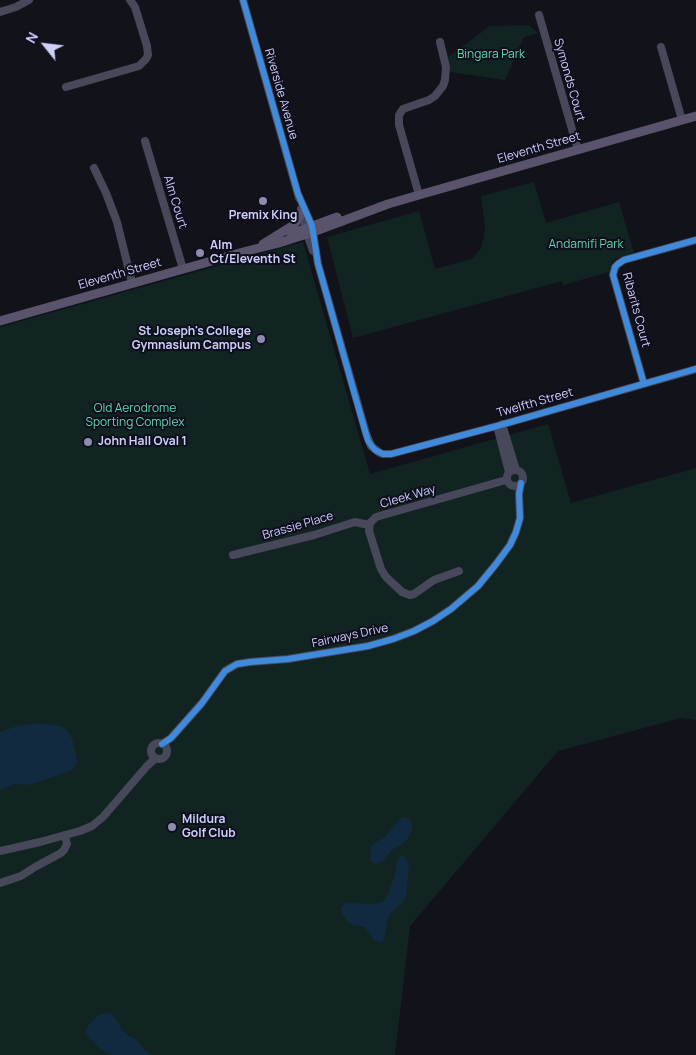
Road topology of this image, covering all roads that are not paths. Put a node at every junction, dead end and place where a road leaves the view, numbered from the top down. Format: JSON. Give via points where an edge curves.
{"nodes":[{"id":1,"x":29,"y":0,"type":"edge"},
{"id":2,"x":130,"y":0,"type":"edge"},
{"id":3,"x":243,"y":0,"type":"edge"},
{"id":4,"x":0,"y":12,"type":"edge"},
{"id":5,"x":539,"y":15,"type":"dead end"},
{"id":6,"x":440,"y":42,"type":"dead end"},
{"id":7,"x":661,"y":47,"type":"dead end"},
{"id":8,"x":66,"y":87,"type":"dead end"},
{"id":9,"x":696,"y":116,"type":"edge"},
{"id":10,"x":682,"y":120,"type":"junction"},
{"id":11,"x":145,"y":141,"type":"dead end"},
{"id":12,"x":578,"y":150,"type":"junction"},
{"id":13,"x":94,"y":168,"type":"dead end"},
{"id":14,"x":298,"y":194,"type":"junction"},
{"id":15,"x":419,"y":195,"type":"junction"},
{"id":16,"x":301,"y":213,"type":"junction"},
{"id":17,"x":309,"y":230,"type":"junction"},
{"id":18,"x":696,"y":240,"type":"edge"},
{"id":19,"x":263,"y":244,"type":"junction"},
{"id":20,"x":247,"y":251,"type":"junction"},
{"id":21,"x":183,"y":269,"type":"junction"},
{"id":22,"x":132,"y":283,"type":"junction"},
{"id":23,"x":0,"y":321,"type":"edge"},
{"id":24,"x":696,"y":369,"type":"edge"},
{"id":25,"x":644,"y":384,"type":"junction"},
{"id":26,"x":500,"y":425,"type":"junction"},
{"id":27,"x":380,"y":453,"type":"joint"},
{"id":28,"x":512,"y":471,"type":"junction"},
{"id":29,"x":521,"y":482,"type":"junction"},
{"id":30,"x":509,"y":483,"type":"junction"},
{"id":31,"x":519,"y":494,"type":"junction"},
{"id":32,"x":369,"y":525,"type":"junction"},
{"id":33,"x":233,"y":555,"type":"dead end"},
{"id":34,"x":459,"y":571,"type":"dead end"},
{"id":35,"x":164,"y":746,"type":"junction"},
{"id":36,"x":154,"y":756,"type":"junction"},
{"id":37,"x":65,"y":835,"type":"junction"},
{"id":38,"x":0,"y":850,"type":"edge"},
{"id":39,"x":0,"y":884,"type":"edge"}],
"edges":[{"from":1,"to":4,"type":"street"},
{"from":2,"to":8,"type":"street","via":[[147,46],[146,59],[139,66]]},
{"from":3,"to":14,"type":"street","name":"Riverside Avenue"},
{"from":5,"to":12,"type":"street","name":"Symonds Court"},
{"from":6,"to":15,"type":"street","via":[[446,67],[443,86],[429,100],[403,109],[398,115]]},
{"from":7,"to":10,"type":"street"},
{"from":9,"to":10,"type":"main road","name":"Eleventh Street"},
{"from":10,"to":12,"type":"main road","name":"Eleventh Street"},
{"from":11,"to":21,"type":"street","name":"Alm Court"},
{"from":12,"to":15,"type":"main road","name":"Eleventh Street"},
{"from":13,"to":22,"type":"street","via":[[117,222]]},
{"from":14,"to":16,"type":"street","name":"Riverside Avenue"},
{"from":14,"to":17,"type":"street","name":"Riverside Avenue"},
{"from":15,"to":17,"type":"main road","name":"Eleventh Street"},
{"from":16,"to":17,"type":"street","name":"Riverside Avenue"},
{"from":16,"to":19,"type":"main road","via":[[292,226]]},
{"from":17,"to":19,"type":"main road","name":"Eleventh Street"},
{"from":17,"to":20,"type":"main road","name":"Eleventh Street","via":[[279,243]]},
{"from":17,"to":27,"type":"street","name":"Riverside Avenue","via":[[368,441]]},
{"from":18,"to":25,"type":"street","name":"Ribarits Court","via":[[624,260],[614,272]]},
{"from":19,"to":20,"type":"main road","name":"Eleventh Street"},
{"from":20,"to":21,"type":"main road","name":"Eleventh Street"},
{"from":21,"to":22,"type":"main road","name":"Eleventh Street"},
{"from":22,"to":23,"type":"main road","name":"Eleventh Street"},
{"from":24,"to":25,"type":"street","name":"Twelfth Street"},
{"from":25,"to":26,"type":"street","name":"Twelfth Street"},
{"from":26,"to":27,"type":"street","name":"Twelfth Street","via":[[391,454]]},
{"from":26,"to":28,"type":"street"},
{"from":28,"to":29,"type":"street","via":[[521,472]]},
{"from":28,"to":30,"type":"street"},
{"from":29,"to":30,"type":"street","via":[[517,486]]},
{"from":29,"to":31,"type":"street","name":"Fairways Drive"},
{"from":30,"to":31,"type":"street"},
{"from":30,"to":32,"type":"street","name":"Cleek Way","via":[[376,518]]},
{"from":31,"to":35,"type":"street","name":"Fairways Drive","via":[[520,518],[510,545],[478,586],[451,609],[414,631],[368,646],[237,664],[225,671]]},
{"from":32,"to":33,"type":"street","name":"Brassie Place","via":[[355,522]]},
{"from":32,"to":34,"type":"street","via":[[381,569],[402,592],[414,594],[434,580]]},
{"from":35,"to":36,"type":"street","via":[[166,755],[161,758]]},
{"from":35,"to":36,"type":"street","via":[[158,743],[153,746]]},
{"from":36,"to":37,"type":"street","via":[[98,822]]},
{"from":37,"to":38,"type":"street"},
{"from":37,"to":39,"type":"street","via":[[66,844],[61,853]]}]}
